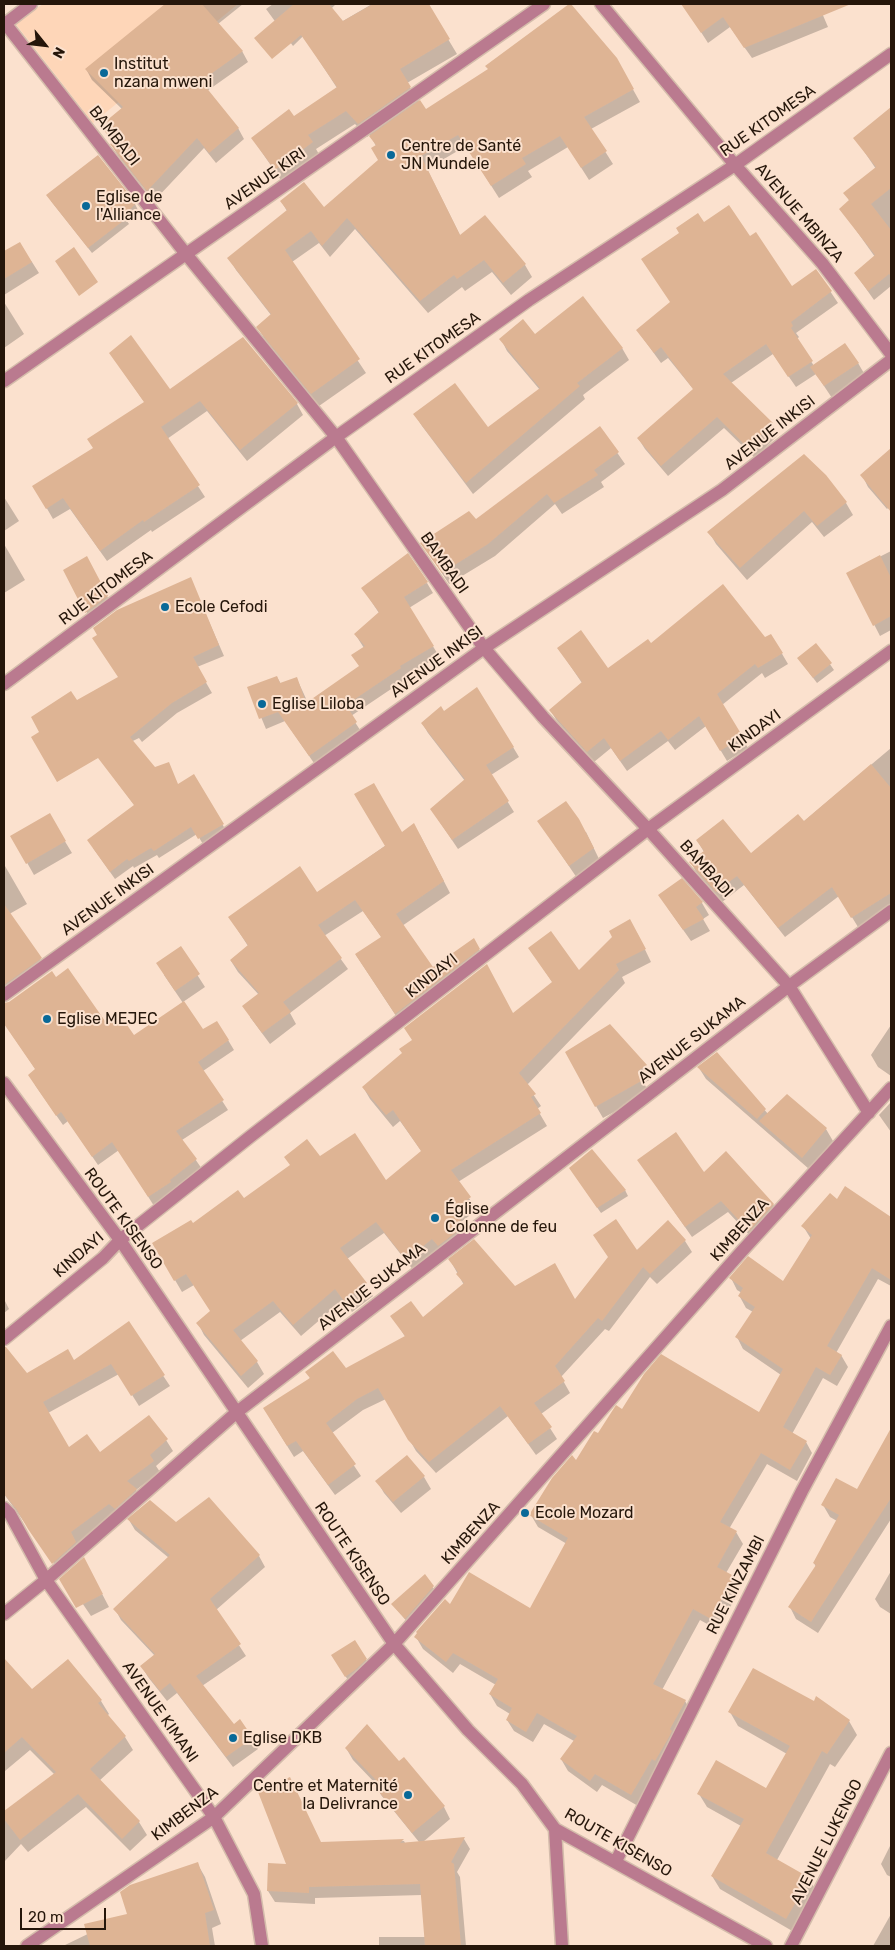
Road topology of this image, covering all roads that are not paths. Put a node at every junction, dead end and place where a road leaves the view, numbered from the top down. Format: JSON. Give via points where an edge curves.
{"nodes":[{"id":1,"x":31,"y":4,"type":"edge"},
{"id":2,"x":544,"y":4,"type":"edge"},
{"id":3,"x":601,"y":4,"type":"edge"},
{"id":4,"x":4,"y":23,"type":"edge"},
{"id":5,"x":891,"y":54,"type":"edge"},
{"id":6,"x":735,"y":165,"type":"junction"},
{"id":7,"x":186,"y":254,"type":"junction"},
{"id":8,"x":891,"y":354,"type":"edge"},
{"id":9,"x":891,"y":360,"type":"edge"},
{"id":10,"x":4,"y":381,"type":"edge"},
{"id":11,"x":336,"y":436,"type":"junction"},
{"id":12,"x":484,"y":648,"type":"junction"},
{"id":13,"x":891,"y":651,"type":"edge"},
{"id":14,"x":4,"y":684,"type":"edge"},
{"id":15,"x":648,"y":830,"type":"junction"},
{"id":16,"x":891,"y":911,"type":"edge"},
{"id":17,"x":789,"y":986,"type":"junction"},
{"id":18,"x":4,"y":995,"type":"edge"},
{"id":19,"x":4,"y":1083,"type":"edge"},
{"id":20,"x":891,"y":1088,"type":"edge"},
{"id":21,"x":869,"y":1113,"type":"junction"},
{"id":22,"x":120,"y":1240,"type":"junction"},
{"id":23,"x":891,"y":1326,"type":"edge"},
{"id":24,"x":4,"y":1339,"type":"edge"},
{"id":25,"x":237,"y":1412,"type":"junction"},
{"id":26,"x":4,"y":1508,"type":"edge"},
{"id":27,"x":46,"y":1580,"type":"junction"},
{"id":28,"x":4,"y":1614,"type":"edge"},
{"id":29,"x":394,"y":1644,"type":"junction"},
{"id":30,"x":891,"y":1754,"type":"edge"},
{"id":31,"x":214,"y":1816,"type":"junction"},
{"id":32,"x":555,"y":1829,"type":"junction"},
{"id":33,"x":616,"y":1861,"type":"junction"},
{"id":34,"x":27,"y":1946,"type":"edge"},
{"id":35,"x":262,"y":1946,"type":"edge"},
{"id":36,"x":562,"y":1946,"type":"edge"},
{"id":37,"x":766,"y":1946,"type":"edge"},
{"id":38,"x":791,"y":1946,"type":"edge"}],
"edges":[{"from":1,"to":4,"type":"street"},
{"from":2,"to":7,"type":"street","name":"AVENUE KIRI"},
{"from":3,"to":6,"type":"street","name":"AVENUE MBINZA"},
{"from":4,"to":7,"type":"street","name":"BAMBADI"},
{"from":5,"to":6,"type":"street","name":"RUE KITOMESA"},
{"from":6,"to":8,"type":"street","name":"AVENUE MBINZA","via":[[822,263]]},
{"from":6,"to":11,"type":"street","name":"RUE KITOMESA","via":[[529,300]]},
{"from":7,"to":10,"type":"street","name":"AVENUE KIRI"},
{"from":7,"to":11,"type":"street","name":"BAMBADI"},
{"from":9,"to":12,"type":"street","name":"AVENUE INKISI","via":[[722,490]]},
{"from":11,"to":12,"type":"street","name":"BAMBADI"},
{"from":11,"to":14,"type":"street","name":"RUE KITOMESA"},
{"from":12,"to":15,"type":"street","name":"BAMBADI","via":[[542,717]]},
{"from":12,"to":18,"type":"street","name":"AVENUE INKISI"},
{"from":13,"to":15,"type":"street","name":"KINDAYI"},
{"from":15,"to":17,"type":"street","name":"BAMBADI"},
{"from":15,"to":22,"type":"street","name":"KINDAYI"},
{"from":16,"to":17,"type":"street","name":"AVENUE SUKAMA"},
{"from":17,"to":21,"type":"street","name":"BAMBADI"},
{"from":17,"to":25,"type":"street","name":"AVENUE SUKAMA"},
{"from":19,"to":22,"type":"street","name":"ROUTE KISENSO"},
{"from":20,"to":21,"type":"street","name":"KIMBENZA"},
{"from":21,"to":29,"type":"street","name":"KIMBENZA","via":[[742,1251]]},
{"from":22,"to":24,"type":"street","name":"KINDAYI","via":[[103,1258]]},
{"from":22,"to":25,"type":"street","name":"ROUTE KISENSO"},
{"from":23,"to":33,"type":"street","name":"RUE KINZAMBI","via":[[802,1491]]},
{"from":25,"to":27,"type":"street","name":"AVENUE SUKAMA"},
{"from":25,"to":29,"type":"street","name":"ROUTE KISENSO"},
{"from":26,"to":27,"type":"street","name":"AVENUE KIMANI"},
{"from":27,"to":28,"type":"street","name":"AVENUE SUKAMA"},
{"from":27,"to":31,"type":"street","name":"AVENUE KIMANI"},
{"from":29,"to":31,"type":"street","name":"KIMBENZA"},
{"from":29,"to":32,"type":"street","name":"ROUTE KISENSO","via":[[468,1730],[522,1784]]},
{"from":30,"to":38,"type":"street","name":"AVENUE LUKENGO"},
{"from":31,"to":34,"type":"street","name":"KIMBENZA"},
{"from":31,"to":35,"type":"street","name":"AVENUE KIMANI","via":[[254,1894]]},
{"from":32,"to":33,"type":"street","name":"ROUTE KISENSO"},
{"from":32,"to":36,"type":"street"},
{"from":33,"to":37,"type":"street","name":"ROUTE KISENSO"}]}
